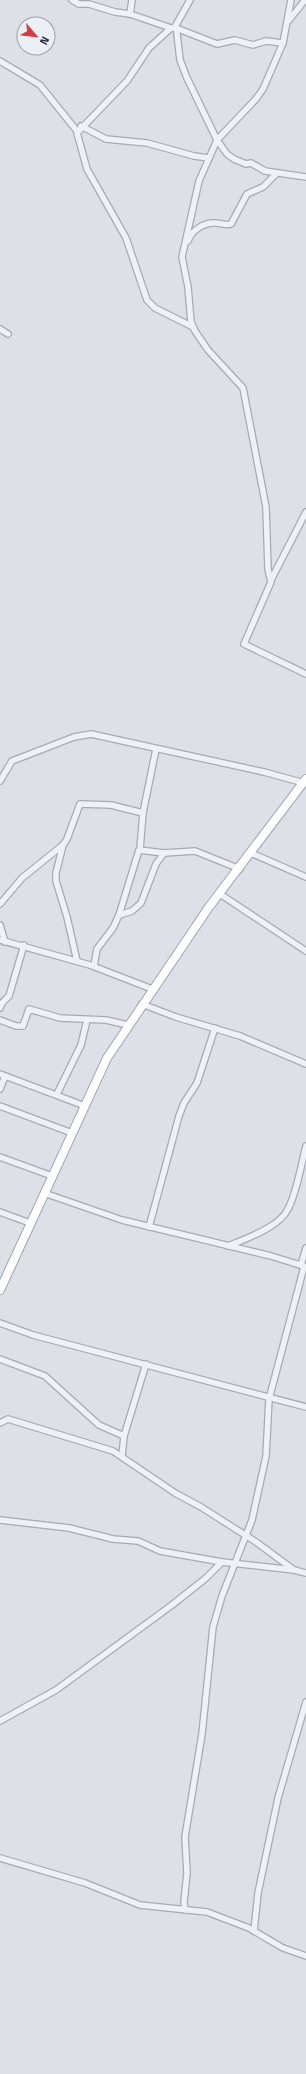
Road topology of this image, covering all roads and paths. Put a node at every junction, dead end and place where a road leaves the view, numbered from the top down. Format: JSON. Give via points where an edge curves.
{"nodes":[{"id":1,"x":72,"y":0,"type":"edge"},
{"id":2,"x":132,"y":0,"type":"edge"},
{"id":3,"x":190,"y":0,"type":"edge"},
{"id":4,"x":291,"y":0,"type":"edge"},
{"id":5,"x":305,"y":0,"type":"edge"},
{"id":6,"x":130,"y":14,"type":"junction"},
{"id":7,"x":288,"y":21,"type":"junction"},
{"id":8,"x":174,"y":28,"type":"junction"},
{"id":9,"x":283,"y":43,"type":"junction"},
{"id":10,"x":0,"y":60,"type":"edge"},
{"id":11,"x":80,"y":129,"type":"junction"},
{"id":12,"x":217,"y":140,"type":"junction"},
{"id":13,"x":210,"y":158,"type":"junction"},
{"id":14,"x":277,"y":173,"type":"junction"},
{"id":15,"x":306,"y":177,"type":"edge"},
{"id":16,"x":188,"y":241,"type":"dead end"},
{"id":17,"x":193,"y":327,"type":"junction"},
{"id":18,"x":0,"y":329,"type":"edge"},
{"id":19,"x":8,"y":334,"type":"dead end"},
{"id":20,"x":306,"y":512,"type":"edge"},
{"id":21,"x":271,"y":580,"type":"junction"},
{"id":22,"x":306,"y":674,"type":"edge"},
{"id":23,"x":156,"y":749,"type":"junction"},
{"id":24,"x":305,"y":781,"type":"edge"},
{"id":25,"x":0,"y":782,"type":"edge"},
{"id":26,"x":143,"y":813,"type":"junction"},
{"id":27,"x":63,"y":845,"type":"junction"},
{"id":28,"x":140,"y":849,"type":"junction"},
{"id":29,"x":164,"y":853,"type":"junction"},
{"id":30,"x":251,"y":853,"type":"junction"},
{"id":31,"x":240,"y":869,"type":"junction"},
{"id":32,"x":306,"y":877,"type":"edge"},
{"id":33,"x":220,"y":894,"type":"junction"},
{"id":34,"x":0,"y":904,"type":"edge"},
{"id":35,"x":119,"y":915,"type":"junction"},
{"id":36,"x":0,"y":925,"type":"edge"},
{"id":37,"x":3,"y":941,"type":"edge"},
{"id":38,"x":24,"y":946,"type":"junction"},
{"id":39,"x":306,"y":951,"type":"edge"},
{"id":40,"x":77,"y":961,"type":"junction"},
{"id":41,"x":94,"y":966,"type":"junction"},
{"id":42,"x":152,"y":989,"type":"junction"},
{"id":43,"x":142,"y":1004,"type":"junction"},
{"id":44,"x":0,"y":1008,"type":"edge"},
{"id":45,"x":0,"y":1020,"type":"edge"},
{"id":46,"x":87,"y":1020,"type":"junction"},
{"id":47,"x":128,"y":1024,"type":"junction"},
{"id":48,"x":215,"y":1028,"type":"junction"},
{"id":49,"x":306,"y":1064,"type":"edge"},
{"id":50,"x":2,"y":1075,"type":"edge"},
{"id":51,"x":0,"y":1089,"type":"edge"},
{"id":52,"x":57,"y":1094,"type":"junction"},
{"id":53,"x":0,"y":1106,"type":"edge"},
{"id":54,"x":85,"y":1106,"type":"junction"},
{"id":55,"x":72,"y":1133,"type":"junction"},
{"id":56,"x":306,"y":1146,"type":"edge"},
{"id":57,"x":0,"y":1157,"type":"edge"},
{"id":58,"x":52,"y":1176,"type":"junction"},
{"id":59,"x":44,"y":1193,"type":"junction"},
{"id":60,"x":0,"y":1212,"type":"edge"},
{"id":61,"x":30,"y":1224,"type":"junction"},
{"id":62,"x":149,"y":1227,"type":"junction"},
{"id":63,"x":227,"y":1246,"type":"junction"},
{"id":64,"x":306,"y":1248,"type":"edge"},
{"id":65,"x":304,"y":1266,"type":"edge"},
{"id":66,"x":3,"y":1276,"type":"edge"},
{"id":67,"x":0,"y":1290,"type":"edge"},
{"id":68,"x":0,"y":1323,"type":"edge"},
{"id":69,"x":0,"y":1358,"type":"edge"},
{"id":70,"x":146,"y":1364,"type":"junction"},
{"id":71,"x":269,"y":1399,"type":"junction"},
{"id":72,"x":306,"y":1408,"type":"edge"},
{"id":73,"x":0,"y":1423,"type":"edge"},
{"id":74,"x":124,"y":1436,"type":"junction"},
{"id":75,"x":122,"y":1456,"type":"junction"},
{"id":76,"x":0,"y":1520,"type":"edge"},
{"id":77,"x":246,"y":1536,"type":"junction"},
{"id":78,"x":222,"y":1562,"type":"junction"},
{"id":79,"x":234,"y":1564,"type":"junction"},
{"id":80,"x":294,"y":1570,"type":"junction"},
{"id":81,"x":306,"y":1573,"type":"edge"},
{"id":82,"x":306,"y":1702,"type":"edge"},
{"id":83,"x":0,"y":1721,"type":"edge"},
{"id":84,"x":306,"y":1723,"type":"edge"},
{"id":85,"x":299,"y":1727,"type":"junction"},
{"id":86,"x":0,"y":1858,"type":"edge"},
{"id":87,"x":185,"y":1910,"type":"junction"},
{"id":88,"x":254,"y":1931,"type":"junction"},
{"id":89,"x":306,"y":1956,"type":"edge"}],
"edges":[{"from":1,"to":6,"type":"street","via":[[79,4]]},
{"from":2,"to":6,"type":"street"},
{"from":3,"to":8,"type":"street"},
{"from":4,"to":7,"type":"street"},
{"from":5,"to":7,"type":"street"},
{"from":6,"to":8,"type":"street"},
{"from":7,"to":9,"type":"street"},
{"from":8,"to":9,"type":"street","via":[[217,44],[235,40],[253,44],[266,41]]},
{"from":8,"to":11,"type":"street","via":[[149,48],[127,80]]},
{"from":8,"to":12,"type":"street","via":[[186,78]]},
{"from":9,"to":12,"type":"street","via":[[261,94]]},
{"from":10,"to":11,"type":"street","via":[[40,86]]},
{"from":11,"to":13,"type":"street","via":[[106,139],[147,143]]},
{"from":11,"to":17,"type":"street","via":[[76,136],[87,169],[126,238],[147,300],[155,308]]},
{"from":12,"to":13,"type":"street"},
{"from":12,"to":14,"type":"street","via":[[234,159]]},
{"from":13,"to":17,"type":"street","via":[[195,196],[182,257]]},
{"from":14,"to":15,"type":"street"},
{"from":14,"to":16,"type":"street","via":[[263,187],[247,194],[231,224],[214,222],[203,225],[191,234]]},
{"from":17,"to":21,"type":"street","via":[[208,350],[243,388],[266,507],[268,569]]},
{"from":18,"to":19,"type":"street"},
{"from":20,"to":21,"type":"street"},
{"from":21,"to":22,"type":"street","via":[[244,644]]},
{"from":23,"to":24,"type":"street"},
{"from":23,"to":25,"type":"street","via":[[86,734],[12,761]]},
{"from":23,"to":26,"type":"street"},
{"from":24,"to":30,"type":"main road"},
{"from":26,"to":27,"type":"street","via":[[111,805],[82,803],[78,806]]},
{"from":26,"to":28,"type":"street"},
{"from":27,"to":34,"type":"street","via":[[22,878]]},
{"from":27,"to":40,"type":"street","via":[[56,881]]},
{"from":28,"to":29,"type":"street"},
{"from":28,"to":35,"type":"street"},
{"from":29,"to":31,"type":"street","via":[[195,851]]},
{"from":29,"to":35,"type":"street","via":[[156,864],[141,903],[132,911]]},
{"from":30,"to":31,"type":"main road"},
{"from":30,"to":32,"type":"street"},
{"from":31,"to":33,"type":"main road"},
{"from":33,"to":39,"type":"street"},
{"from":33,"to":42,"type":"main road"},
{"from":35,"to":41,"type":"street","via":[[113,928],[96,949]]},
{"from":36,"to":37,"type":"street"},
{"from":37,"to":38,"type":"street"},
{"from":38,"to":40,"type":"street"},
{"from":38,"to":44,"type":"street","via":[[9,996]]},
{"from":40,"to":41,"type":"street"},
{"from":41,"to":42,"type":"street"},
{"from":42,"to":43,"type":"main road"},
{"from":43,"to":47,"type":"main road"},
{"from":43,"to":48,"type":"street"},
{"from":45,"to":46,"type":"street","via":[[22,1026],[29,1009],[60,1018]]},
{"from":46,"to":47,"type":"street"},
{"from":46,"to":52,"type":"street","via":[[81,1045]]},
{"from":47,"to":54,"type":"main road","via":[[107,1058]]},
{"from":48,"to":49,"type":"street"},
{"from":48,"to":62,"type":"street","via":[[198,1083],[184,1103]]},
{"from":50,"to":51,"type":"street"},
{"from":50,"to":52,"type":"street"},
{"from":52,"to":54,"type":"street"},
{"from":53,"to":55,"type":"street"},
{"from":54,"to":55,"type":"main road"},
{"from":55,"to":58,"type":"main road"},
{"from":56,"to":63,"type":"street","via":[[288,1210],[267,1228]]},
{"from":57,"to":58,"type":"street"},
{"from":58,"to":59,"type":"main road"},
{"from":59,"to":61,"type":"main road"},
{"from":59,"to":62,"type":"street"},
{"from":60,"to":61,"type":"street"},
{"from":61,"to":66,"type":"main road"},
{"from":62,"to":63,"type":"street"},
{"from":63,"to":65,"type":"street"},
{"from":64,"to":65,"type":"street"},
{"from":65,"to":71,"type":"street"},
{"from":66,"to":67,"type":"main road"},
{"from":68,"to":70,"type":"street","via":[[33,1335]]},
{"from":69,"to":74,"type":"street","via":[[45,1376],[99,1425]]},
{"from":70,"to":71,"type":"street"},
{"from":70,"to":74,"type":"street"},
{"from":71,"to":72,"type":"street"},
{"from":71,"to":77,"type":"street","via":[[266,1456],[258,1498]]},
{"from":73,"to":75,"type":"street","via":[[8,1419]]},
{"from":74,"to":75,"type":"street"},
{"from":75,"to":77,"type":"street","via":[[175,1494],[201,1507]]},
{"from":76,"to":78,"type":"street","via":[[69,1528],[112,1539],[138,1541],[160,1551]]},
{"from":77,"to":79,"type":"street"},
{"from":77,"to":80,"type":"street"},
{"from":78,"to":79,"type":"street"},
{"from":78,"to":83,"type":"street","via":[[172,1605],[56,1690]]},
{"from":79,"to":80,"type":"street"},
{"from":79,"to":87,"type":"street","via":[[213,1627],[210,1646],[202,1734],[185,1837]]},
{"from":80,"to":81,"type":"street"},
{"from":82,"to":85,"type":"street"},
{"from":84,"to":85,"type":"street"},
{"from":85,"to":88,"type":"street","via":[[278,1798],[258,1893]]},
{"from":86,"to":87,"type":"street","via":[[85,1883],[140,1905]]},
{"from":87,"to":88,"type":"street","via":[[207,1912]]},
{"from":88,"to":89,"type":"street","via":[[283,1948]]}]}
